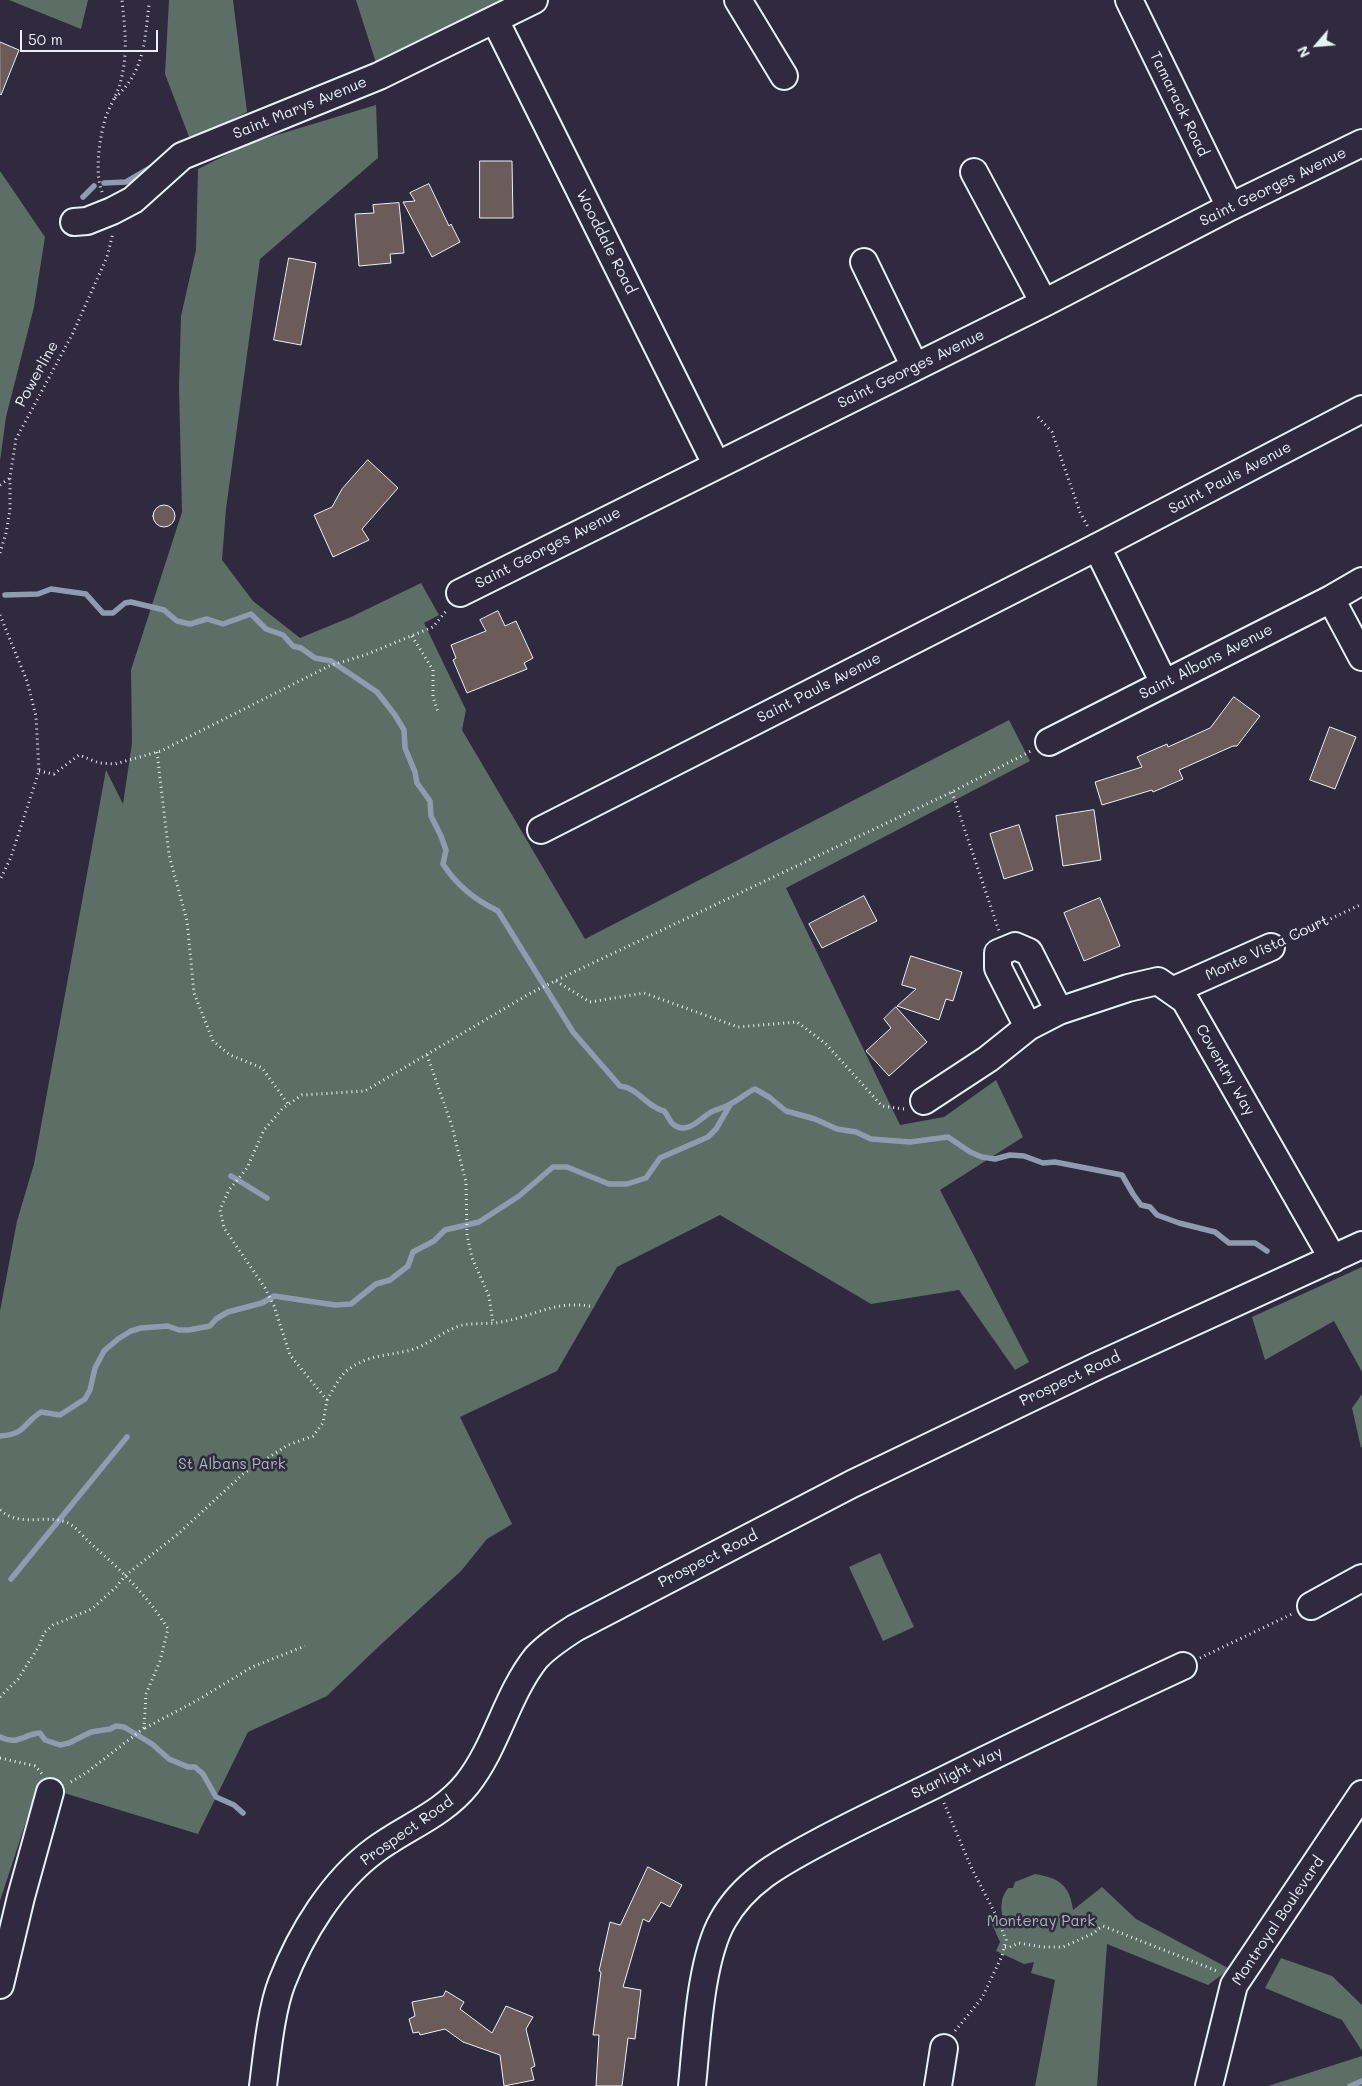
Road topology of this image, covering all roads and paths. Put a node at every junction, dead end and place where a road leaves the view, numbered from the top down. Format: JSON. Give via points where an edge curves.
{"nodes":[{"id":1,"x":122,"y":0,"type":"edge"},
{"id":2,"x":534,"y":0,"type":"edge"},
{"id":3,"x":738,"y":0,"type":"edge"},
{"id":4,"x":1129,"y":0,"type":"edge"},
{"id":5,"x":148,"y":5,"type":"dead end"},
{"id":6,"x":495,"y":20,"type":"junction"},
{"id":7,"x":784,"y":76,"type":"dead end"},
{"id":8,"x":113,"y":99,"type":"junction"},
{"id":9,"x":1362,"y":143,"type":"edge"},
{"id":10,"x":974,"y":172,"type":"dead end"},
{"id":11,"x":1230,"y":207,"type":"junction"},
{"id":12,"x":112,"y":211,"type":"junction"},
{"id":13,"x":74,"y":222,"type":"dead end"},
{"id":14,"x":864,"y":262,"type":"dead end"},
{"id":15,"x":1044,"y":303,"type":"junction"},
{"id":16,"x":915,"y":367,"type":"junction"},
{"id":17,"x":1362,"y":409,"type":"edge"},
{"id":18,"x":1038,"y":417,"type":"dead end"},
{"id":19,"x":716,"y":464,"type":"junction"},
{"id":20,"x":10,"y":477,"type":"junction"},
{"id":21,"x":0,"y":485,"type":"edge"},
{"id":22,"x":1080,"y":512,"type":"dead end"},
{"id":23,"x":1097,"y":547,"type":"junction"},
{"id":24,"x":0,"y":553,"type":"edge"},
{"id":25,"x":1362,"y":581,"type":"edge"},
{"id":26,"x":460,"y":592,"type":"joint"},
{"id":27,"x":1331,"y":599,"type":"junction"},
{"id":28,"x":0,"y":614,"type":"edge"},
{"id":29,"x":412,"y":636,"type":"junction"},
{"id":30,"x":1362,"y":657,"type":"edge"},
{"id":31,"x":1164,"y":683,"type":"junction"},
{"id":32,"x":438,"y":712,"type":"dead end"},
{"id":33,"x":1049,"y":742,"type":"joint"},
{"id":34,"x":157,"y":752,"type":"junction"},
{"id":35,"x":39,"y":772,"type":"junction"},
{"id":36,"x":952,"y":792,"type":"junction"},
{"id":37,"x":541,"y":830,"type":"dead end"},
{"id":38,"x":0,"y":880,"type":"edge"},
{"id":39,"x":1362,"y":904,"type":"edge"},
{"id":40,"x":998,"y":929,"type":"dead end"},
{"id":41,"x":1271,"y":947,"type":"joint"},
{"id":42,"x":555,"y":980,"type":"junction"},
{"id":43,"x":1172,"y":991,"type":"junction"},
{"id":44,"x":1059,"y":1011,"type":"junction"},
{"id":45,"x":1028,"y":1027,"type":"junction"},
{"id":46,"x":427,"y":1055,"type":"junction"},
{"id":47,"x":924,"y":1100,"type":"joint"},
{"id":48,"x":288,"y":1104,"type":"junction"},
{"id":49,"x":1362,"y":1245,"type":"edge"},
{"id":50,"x":1333,"y":1259,"type":"junction"},
{"id":51,"x":594,"y":1307,"type":"dead end"},
{"id":52,"x":493,"y":1323,"type":"junction"},
{"id":53,"x":327,"y":1400,"type":"junction"},
{"id":54,"x":0,"y":1510,"type":"edge"},
{"id":55,"x":126,"y":1575,"type":"junction"},
{"id":56,"x":1362,"y":1578,"type":"edge"},
{"id":57,"x":1311,"y":1606,"type":"joint"},
{"id":58,"x":305,"y":1646,"type":"dead end"},
{"id":59,"x":1183,"y":1666,"type":"joint"},
{"id":60,"x":0,"y":1697,"type":"edge"},
{"id":61,"x":144,"y":1728,"type":"junction"},
{"id":62,"x":0,"y":1758,"type":"edge"},
{"id":63,"x":936,"y":1784,"type":"junction"},
{"id":64,"x":50,"y":1792,"type":"junction"},
{"id":65,"x":1362,"y":1794,"type":"edge"},
{"id":66,"x":1005,"y":1947,"type":"junction"},
{"id":67,"x":1220,"y":1972,"type":"dead end"},
{"id":68,"x":0,"y":1985,"type":"edge"},
{"id":69,"x":944,"y":2048,"type":"joint"},
{"id":70,"x":263,"y":2086,"type":"edge"},
{"id":71,"x":692,"y":2086,"type":"edge"},
{"id":72,"x":938,"y":2086,"type":"edge"},
{"id":73,"x":1209,"y":2086,"type":"edge"}],
"edges":[{"from":1,"to":8,"type":"path","via":[[127,45],[121,82]]},
{"from":2,"to":6,"type":"street","name":"Saint Marys Avenue"},
{"from":3,"to":7,"type":"street"},
{"from":4,"to":11,"type":"street","name":"Tamarack Road"},
{"from":5,"to":8,"type":"path","via":[[144,50],[138,70],[127,87]]},
{"from":6,"to":12,"type":"street","name":"Saint Marys Avenue","via":[[379,76],[182,156],[133,200]]},
{"from":6,"to":19,"type":"street","name":"Wooddale Road"},
{"from":8,"to":12,"type":"path","via":[[103,126],[98,167],[99,184]]},
{"from":9,"to":11,"type":"street","name":"Saint Georges Avenue"},
{"from":10,"to":15,"type":"street"},
{"from":11,"to":15,"type":"street","name":"Saint Georges Avenue"},
{"from":12,"to":13,"type":"street","name":"Saint Marys Avenue","via":[[87,221]]},
{"from":12,"to":20,"type":"path","name":"Powerline","via":[[113,233],[107,257],[73,333],[16,439]]},
{"from":14,"to":16,"type":"street"},
{"from":15,"to":16,"type":"street","name":"Saint Georges Avenue"},
{"from":16,"to":19,"type":"street","name":"Saint Georges Avenue"},
{"from":17,"to":23,"type":"street","name":"Saint Pauls Avenue"},
{"from":18,"to":22,"type":"path","via":[[1052,432]]},
{"from":19,"to":26,"type":"street","name":"Saint Georges Avenue"},
{"from":20,"to":21,"type":"path"},
{"from":20,"to":24,"type":"path","name":"Powerline","via":[[10,510]]},
{"from":23,"to":31,"type":"street"},
{"from":23,"to":37,"type":"street","name":"Saint Pauls Avenue"},
{"from":25,"to":27,"type":"street","name":"Saint Albans Avenue"},
{"from":26,"to":29,"type":"path","via":[[439,622]]},
{"from":27,"to":30,"type":"street"},
{"from":27,"to":31,"type":"street","name":"Saint Albans Avenue"},
{"from":28,"to":35,"type":"path","via":[[32,698]]},
{"from":29,"to":32,"type":"path","via":[[432,670],[433,697]]},
{"from":29,"to":34,"type":"path","via":[[328,666]]},
{"from":31,"to":33,"type":"street","name":"Saint Albans Avenue"},
{"from":33,"to":36,"type":"path"},
{"from":34,"to":35,"type":"path","via":[[115,764],[99,763],[79,755],[54,774]]},
{"from":34,"to":48,"type":"path","via":[[169,855],[187,921],[194,993],[213,1041],[230,1055],[262,1068]]},
{"from":35,"to":38,"type":"path"},
{"from":36,"to":40,"type":"path"},
{"from":36,"to":42,"type":"path"},
{"from":39,"to":41,"type":"path","name":"Monte Vista Court"},
{"from":41,"to":43,"type":"street","name":"Monte Vista Court"},
{"from":42,"to":46,"type":"path"},
{"from":42,"to":47,"type":"path","via":[[590,1002],[644,993],[738,1027],[796,1022],[825,1043],[882,1106],[911,1110]]},
{"from":43,"to":44,"type":"street","name":"Coventry Way","via":[[1158,982],[1128,988]]},
{"from":43,"to":50,"type":"street","name":"Coventry Way","via":[[1185,1000]]},
{"from":44,"to":45,"type":"street","name":"Coventry Way"},
{"from":44,"to":45,"type":"street","via":[[1028,952],[1014,946],[998,953],[998,968]]},
{"from":45,"to":47,"type":"street","name":"Coventry Way","via":[[988,1059]]},
{"from":46,"to":48,"type":"path","via":[[366,1091],[302,1096]]},
{"from":46,"to":52,"type":"path","via":[[452,1126],[466,1182],[467,1235],[489,1296]]},
{"from":48,"to":53,"type":"path","via":[[264,1130],[247,1168],[229,1190],[220,1210],[224,1228],[274,1306],[290,1354]]},
{"from":49,"to":50,"type":"street","name":"Prospect Road"},
{"from":50,"to":70,"type":"street","name":"Prospect Road","via":[[1097,1366],[852,1484],[553,1642],[523,1676],[486,1752],[455,1799],[375,1850],[346,1876],[321,1908],[282,1983]]},
{"from":51,"to":52,"type":"path","via":[[562,1304]]},
{"from":52,"to":53,"type":"path","via":[[460,1326],[408,1351],[361,1361],[346,1370]]},
{"from":53,"to":55,"type":"path","via":[[323,1423],[313,1436],[288,1445],[243,1474],[178,1534]]},
{"from":54,"to":55,"type":"path","via":[[27,1521],[54,1519],[68,1522]]},
{"from":55,"to":60,"type":"path","via":[[92,1609],[53,1625],[44,1633],[18,1679]]},
{"from":55,"to":61,"type":"path","via":[[168,1629],[160,1662],[146,1694]]},
{"from":56,"to":57,"type":"street"},
{"from":57,"to":59,"type":"path"},
{"from":58,"to":61,"type":"path","via":[[252,1667],[196,1702]]},
{"from":59,"to":63,"type":"street","name":"Starlight Way"},
{"from":61,"to":64,"type":"path","via":[[61,1791]]},
{"from":62,"to":64,"type":"path","via":[[35,1766],[42,1771],[45,1786]]},
{"from":63,"to":66,"type":"path","via":[[954,1831],[1001,1926]]},
{"from":63,"to":71,"type":"street","name":"Starlight Way","via":[[775,1866],[740,1897],[723,1920],[709,1953]]},
{"from":64,"to":68,"type":"street"},
{"from":65,"to":73,"type":"street","name":"Montroyal Boulevard","via":[[1234,1984]]},
{"from":66,"to":67,"type":"path","via":[[1019,1943],[1063,1947],[1103,1926]]},
{"from":66,"to":69,"type":"path","via":[[982,1998],[956,2028]]},
{"from":69,"to":72,"type":"street"}]}
